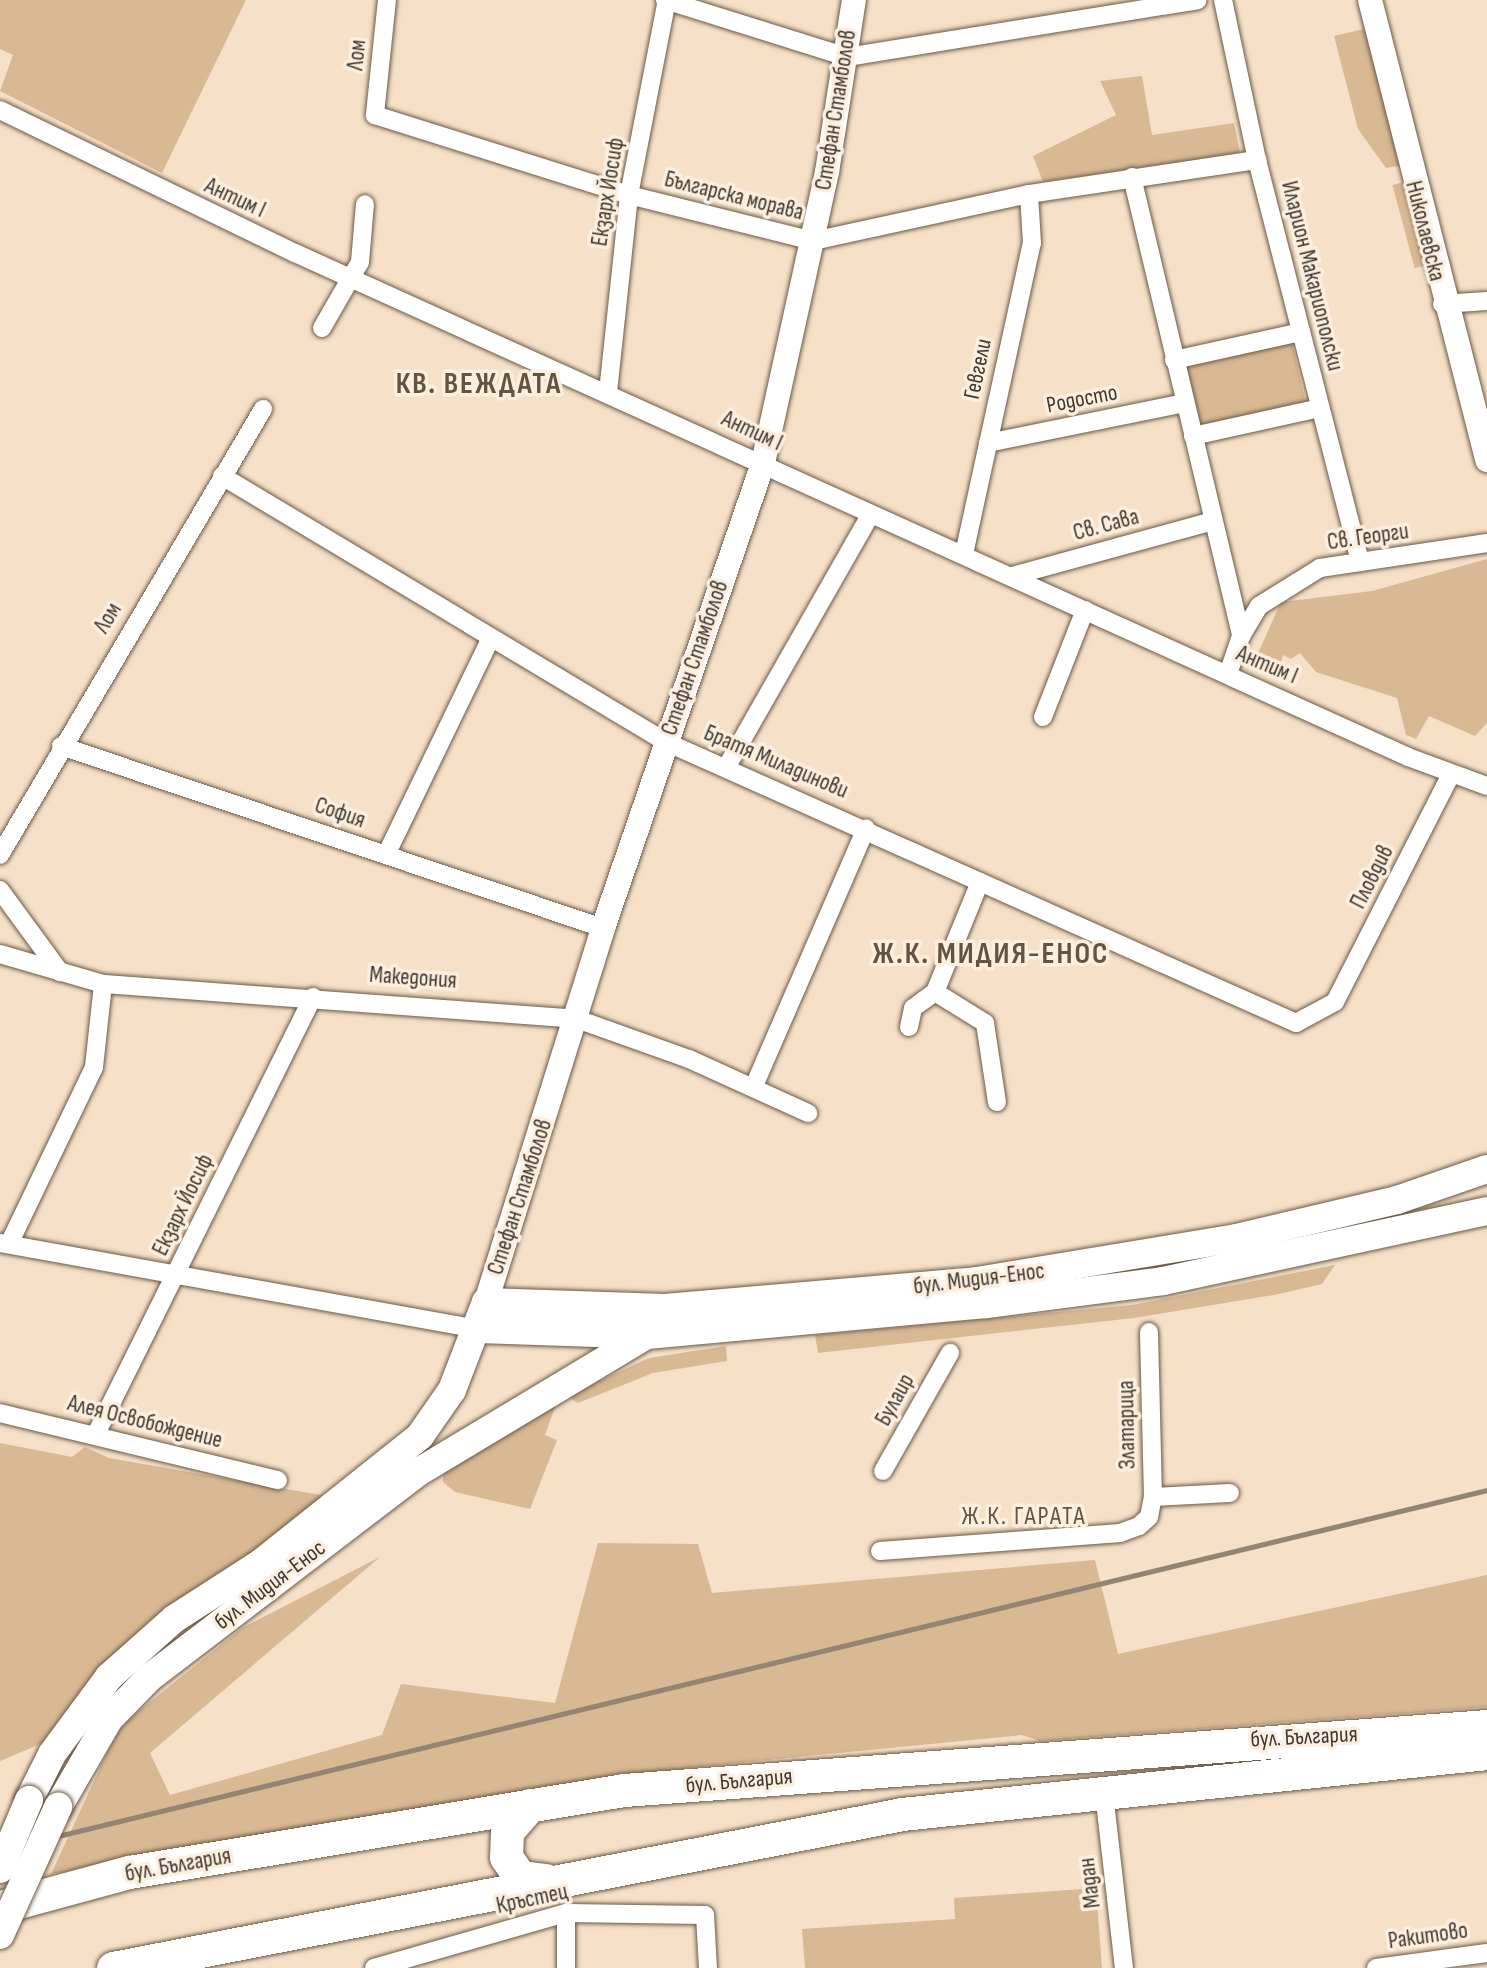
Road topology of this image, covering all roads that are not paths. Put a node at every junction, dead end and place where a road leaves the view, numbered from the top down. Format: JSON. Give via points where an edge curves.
{"nodes":[{"id":1,"x":387,"y":0,"type":"edge"},
{"id":2,"x":666,"y":0,"type":"edge"},
{"id":3,"x":854,"y":0,"type":"edge"},
{"id":4,"x":1197,"y":0,"type":"edge"},
{"id":5,"x":1223,"y":0,"type":"edge"},
{"id":6,"x":1370,"y":0,"type":"edge"},
{"id":7,"x":847,"y":57,"type":"junction"},
{"id":8,"x":0,"y":110,"type":"edge"},
{"id":9,"x":375,"y":115,"type":"joint"},
{"id":10,"x":1257,"y":160,"type":"junction"},
{"id":11,"x":1132,"y":177,"type":"junction"},
{"id":12,"x":1029,"y":194,"type":"junction"},
{"id":13,"x":629,"y":195,"type":"junction"},
{"id":14,"x":365,"y":204,"type":"dead end"},
{"id":15,"x":813,"y":241,"type":"junction"},
{"id":16,"x":352,"y":277,"type":"junction"},
{"id":17,"x":1487,"y":301,"type":"edge"},
{"id":18,"x":1443,"y":304,"type":"junction"},
{"id":19,"x":322,"y":328,"type":"dead end"},
{"id":20,"x":1301,"y":332,"type":"junction"},
{"id":21,"x":1174,"y":360,"type":"junction"},
{"id":22,"x":608,"y":392,"type":"junction"},
{"id":23,"x":1185,"y":403,"type":"junction"},
{"id":24,"x":1320,"y":408,"type":"junction"},
{"id":25,"x":263,"y":409,"type":"dead end"},
{"id":26,"x":1193,"y":436,"type":"junction"},
{"id":27,"x":988,"y":443,"type":"junction"},
{"id":28,"x":1487,"y":460,"type":"edge"},
{"id":29,"x":763,"y":463,"type":"junction"},
{"id":30,"x":222,"y":475,"type":"junction"},
{"id":31,"x":871,"y":514,"type":"junction"},
{"id":32,"x":1213,"y":521,"type":"junction"},
{"id":33,"x":1487,"y":543,"type":"edge"},
{"id":34,"x":964,"y":554,"type":"junction"},
{"id":35,"x":1360,"y":562,"type":"junction"},
{"id":36,"x":1013,"y":576,"type":"junction"},
{"id":37,"x":1259,"y":606,"type":"junction"},
{"id":38,"x":1085,"y":610,"type":"junction"},
{"id":39,"x":1234,"y":610,"type":"junction"},
{"id":40,"x":1241,"y":636,"type":"junction"},
{"id":41,"x":491,"y":638,"type":"junction"},
{"id":42,"x":1228,"y":674,"type":"junction"},
{"id":43,"x":1043,"y":717,"type":"dead end"},
{"id":44,"x":666,"y":742,"type":"junction"},
{"id":45,"x":61,"y":746,"type":"junction"},
{"id":46,"x":726,"y":768,"type":"junction"},
{"id":47,"x":1451,"y":774,"type":"junction"},
{"id":48,"x":1487,"y":786,"type":"edge"},
{"id":49,"x":866,"y":828,"type":"junction"},
{"id":50,"x":0,"y":855,"type":"edge"},
{"id":51,"x":386,"y":855,"type":"junction"},
{"id":52,"x":980,"y":882,"type":"junction"},
{"id":53,"x":0,"y":890,"type":"edge"},
{"id":54,"x":603,"y":928,"type":"junction"},
{"id":55,"x":0,"y":954,"type":"edge"},
{"id":56,"x":60,"y":972,"type":"junction"},
{"id":57,"x":103,"y":984,"type":"junction"},
{"id":58,"x":935,"y":992,"type":"junction"},
{"id":59,"x":313,"y":998,"type":"junction"},
{"id":60,"x":1335,"y":1002,"type":"joint"},
{"id":61,"x":577,"y":1019,"type":"junction"},
{"id":62,"x":909,"y":1027,"type":"dead end"},
{"id":63,"x":754,"y":1086,"type":"junction"},
{"id":64,"x":997,"y":1102,"type":"dead end"},
{"id":65,"x":808,"y":1113,"type":"dead end"},
{"id":66,"x":1487,"y":1169,"type":"edge"},
{"id":67,"x":1487,"y":1199,"type":"edge"},
{"id":68,"x":1487,"y":1211,"type":"edge"},
{"id":69,"x":1414,"y":1230,"type":"junction"},
{"id":70,"x":4,"y":1243,"type":"edge"},
{"id":71,"x":178,"y":1272,"type":"junction"},
{"id":72,"x":482,"y":1316,"type":"junction"},
{"id":73,"x":1149,"y":1332,"type":"dead end"},
{"id":74,"x":647,"y":1335,"type":"junction"},
{"id":75,"x":950,"y":1353,"type":"dead end"},
{"id":76,"x":0,"y":1413,"type":"edge"},
{"id":77,"x":96,"y":1434,"type":"junction"},
{"id":78,"x":883,"y":1471,"type":"dead end"},
{"id":79,"x":278,"y":1480,"type":"dead end"},
{"id":80,"x":1230,"y":1493,"type":"dead end"},
{"id":81,"x":1153,"y":1496,"type":"junction"},
{"id":82,"x":880,"y":1551,"type":"dead end"},
{"id":83,"x":1487,"y":1726,"type":"edge"},
{"id":84,"x":1487,"y":1753,"type":"edge"},
{"id":85,"x":1104,"y":1793,"type":"junction"},
{"id":86,"x":530,"y":1805,"type":"junction"},
{"id":87,"x":468,"y":1815,"type":"junction"},
{"id":88,"x":0,"y":1869,"type":"edge"},
{"id":89,"x":548,"y":1881,"type":"junction"},
{"id":90,"x":483,"y":1893,"type":"junction"},
{"id":91,"x":414,"y":1905,"type":"junction"},
{"id":92,"x":0,"y":1907,"type":"edge"},
{"id":93,"x":566,"y":1913,"type":"junction"},
{"id":94,"x":0,"y":1935,"type":"edge"},
{"id":95,"x":1487,"y":1953,"type":"edge"},
{"id":96,"x":113,"y":1968,"type":"edge"},
{"id":97,"x":223,"y":1968,"type":"edge"},
{"id":98,"x":374,"y":1968,"type":"edge"},
{"id":99,"x":566,"y":1968,"type":"edge"},
{"id":100,"x":708,"y":1968,"type":"edge"},
{"id":101,"x":1124,"y":1968,"type":"edge"},
{"id":102,"x":1376,"y":1968,"type":"edge"}],
"edges":[{"from":1,"to":9,"type":"street","name":"Лом"},
{"from":2,"to":7,"type":"street"},
{"from":2,"to":13,"type":"street","name":"Екзарх Йосиф"},
{"from":3,"to":7,"type":"main road","name":"Стефан Стамболов"},
{"from":4,"to":7,"type":"street"},
{"from":5,"to":10,"type":"street","name":"Иларион Макариополски"},
{"from":6,"to":18,"type":"main road","name":"Николаевска"},
{"from":7,"to":15,"type":"main road","name":"Стефан Стамболов"},
{"from":8,"to":16,"type":"street","name":"Антим I"},
{"from":9,"to":13,"type":"street","name":"Българска морава"},
{"from":10,"to":11,"type":"street","name":"Българска морава"},
{"from":10,"to":20,"type":"street","name":"Иларион Макариополски"},
{"from":11,"to":12,"type":"street","name":"Българска морава"},
{"from":11,"to":21,"type":"street"},
{"from":12,"to":15,"type":"street","name":"Българска морава"},
{"from":12,"to":27,"type":"street","name":"Гевгели","via":[[1032,243]]},
{"from":13,"to":15,"type":"street","name":"Българска морава"},
{"from":13,"to":22,"type":"street","name":"Екзарх Йосиф"},
{"from":14,"to":16,"type":"street","via":[[360,262]]},
{"from":15,"to":29,"type":"main road","name":"Стефан Стамболов"},
{"from":16,"to":19,"type":"street"},
{"from":16,"to":22,"type":"street","name":"Антим I"},
{"from":17,"to":18,"type":"street"},
{"from":18,"to":28,"type":"main road","name":"Николаевска"},
{"from":20,"to":21,"type":"street"},
{"from":20,"to":24,"type":"street","name":"Иларион Макариополски"},
{"from":21,"to":23,"type":"street"},
{"from":22,"to":29,"type":"street","name":"Антим I"},
{"from":23,"to":26,"type":"street"},
{"from":23,"to":27,"type":"street","name":"Родосто"},
{"from":24,"to":26,"type":"street"},
{"from":24,"to":35,"type":"street","name":"Иларион Макариополски"},
{"from":25,"to":30,"type":"street","name":"Лом"},
{"from":26,"to":32,"type":"street"},
{"from":27,"to":34,"type":"street","name":"Гевгели"},
{"from":29,"to":31,"type":"street","name":"Антим I"},
{"from":29,"to":44,"type":"main road","name":"Стефан Стамболов"},
{"from":30,"to":41,"type":"street","name":"Братя Миладинови"},
{"from":30,"to":45,"type":"street","name":"Лом"},
{"from":31,"to":34,"type":"street","name":"Антим I"},
{"from":31,"to":46,"type":"street"},
{"from":32,"to":36,"type":"street","name":"Св. Сава"},
{"from":32,"to":39,"type":"street"},
{"from":33,"to":35,"type":"street","name":"Св. Георги"},
{"from":34,"to":36,"type":"street","name":"Антим I"},
{"from":35,"to":37,"type":"street","name":"Св. Георги","via":[[1320,568]]},
{"from":36,"to":38,"type":"street","name":"Антим I"},
{"from":37,"to":39,"type":"street"},
{"from":37,"to":40,"type":"street","name":"Св. Георги"},
{"from":38,"to":42,"type":"street","name":"Антим I"},
{"from":38,"to":43,"type":"street"},
{"from":39,"to":40,"type":"street"},
{"from":40,"to":42,"type":"street","name":"Св. Георги"},
{"from":41,"to":44,"type":"street","name":"Братя Миладинови"},
{"from":41,"to":51,"type":"street"},
{"from":42,"to":47,"type":"street","name":"Антим I"},
{"from":44,"to":46,"type":"street","name":"Братя Миладинови"},
{"from":44,"to":54,"type":"main road","name":"Стефан Стамболов"},
{"from":45,"to":50,"type":"street","name":"Лом"},
{"from":45,"to":51,"type":"street","name":"София"},
{"from":46,"to":49,"type":"street","name":"Братя Миладинови"},
{"from":47,"to":48,"type":"street","name":"Антим I"},
{"from":47,"to":60,"type":"street","name":"Пловдив"},
{"from":49,"to":52,"type":"street","name":"Братя Миладинови"},
{"from":49,"to":63,"type":"street"},
{"from":51,"to":54,"type":"street","name":"София"},
{"from":52,"to":58,"type":"street"},
{"from":52,"to":60,"type":"street","name":"Братя Миладинови","via":[[1296,1023]]},
{"from":53,"to":56,"type":"street"},
{"from":54,"to":61,"type":"main road","name":"Стефан Стамболов"},
{"from":55,"to":56,"type":"street","name":"Македония"},
{"from":56,"to":57,"type":"street","name":"Македония"},
{"from":57,"to":59,"type":"street","name":"Македония"},
{"from":57,"to":70,"type":"street","via":[[94,1067]]},
{"from":58,"to":62,"type":"street","via":[[913,1008]]},
{"from":58,"to":64,"type":"street","via":[[985,1023]]},
{"from":59,"to":61,"type":"street","name":"Македония"},
{"from":59,"to":71,"type":"street","name":"Екзарх Йосиф"},
{"from":61,"to":63,"type":"street","name":"Македония"},
{"from":61,"to":72,"type":"main road","name":"Стефан Стамболов"},
{"from":63,"to":65,"type":"street","name":"Македония"},
{"from":66,"to":72,"type":"main road","name":"бул. Мидия-Енос","via":[[1397,1200],[1236,1238],[991,1279],[664,1308]]},
{"from":67,"to":69,"type":"main road"},
{"from":68,"to":69,"type":"main road","name":"бул. Мидия-Енос"},
{"from":69,"to":74,"type":"main road","name":"бул. Мидия-Енос","via":[[1163,1282]]},
{"from":70,"to":71,"type":"street","name":"бул. Мидия-Енос"},
{"from":71,"to":72,"type":"street","name":"бул. Мидия-Енос"},
{"from":71,"to":77,"type":"street","name":"Екзарх Йосиф"},
{"from":72,"to":74,"type":"main road","name":"бул. Мидия-Енос"},
{"from":72,"to":88,"type":"main road","name":"бул. Мидия-Енос","bridge":true,"via":[[452,1390],[419,1436],[261,1563],[174,1619],[108,1677],[52,1754]]},
{"from":73,"to":81,"type":"street","name":"Златарица"},
{"from":74,"to":94,"type":"main road","name":"бул. Мидия-Енос","bridge":true,"via":[[420,1471],[160,1670],[109,1719],[58,1807]]},
{"from":75,"to":78,"type":"street","name":"Булаир"},
{"from":76,"to":77,"type":"street","name":"Алея Освобождение"},
{"from":77,"to":79,"type":"street","name":"Алея Освобождение"},
{"from":80,"to":81,"type":"street"},
{"from":81,"to":82,"type":"street","name":"Златарица","via":[[1149,1517],[1120,1533]]},
{"from":83,"to":86,"type":"highway","name":"бул. България","via":[[651,1787]]},
{"from":84,"to":85,"type":"highway","name":"бул. България"},
{"from":85,"to":89,"type":"highway","name":"бул. България","via":[[902,1814]]},
{"from":85,"to":101,"type":"street","name":"Мадан"},
{"from":86,"to":87,"type":"highway","name":"бул. България"},
{"from":86,"to":89,"type":"highway","via":[[507,1831],[506,1857],[520,1877]]},
{"from":87,"to":90,"type":"highway","via":[[492,1838],[496,1858]]},
{"from":87,"to":92,"type":"highway","name":"бул. България","via":[[129,1872]]},
{"from":89,"to":90,"type":"highway","name":"бул. България"},
{"from":90,"to":91,"type":"highway","name":"бул. България"},
{"from":91,"to":96,"type":"highway","name":"бул. България"},
{"from":91,"to":97,"type":"highway","via":[[241,1954]]},
{"from":93,"to":98,"type":"street","name":"Кръстец"},
{"from":93,"to":99,"type":"street"},
{"from":93,"to":100,"type":"street","name":"Кръстец","via":[[705,1915]]},
{"from":95,"to":102,"type":"street","name":"Ракитово"}]}
